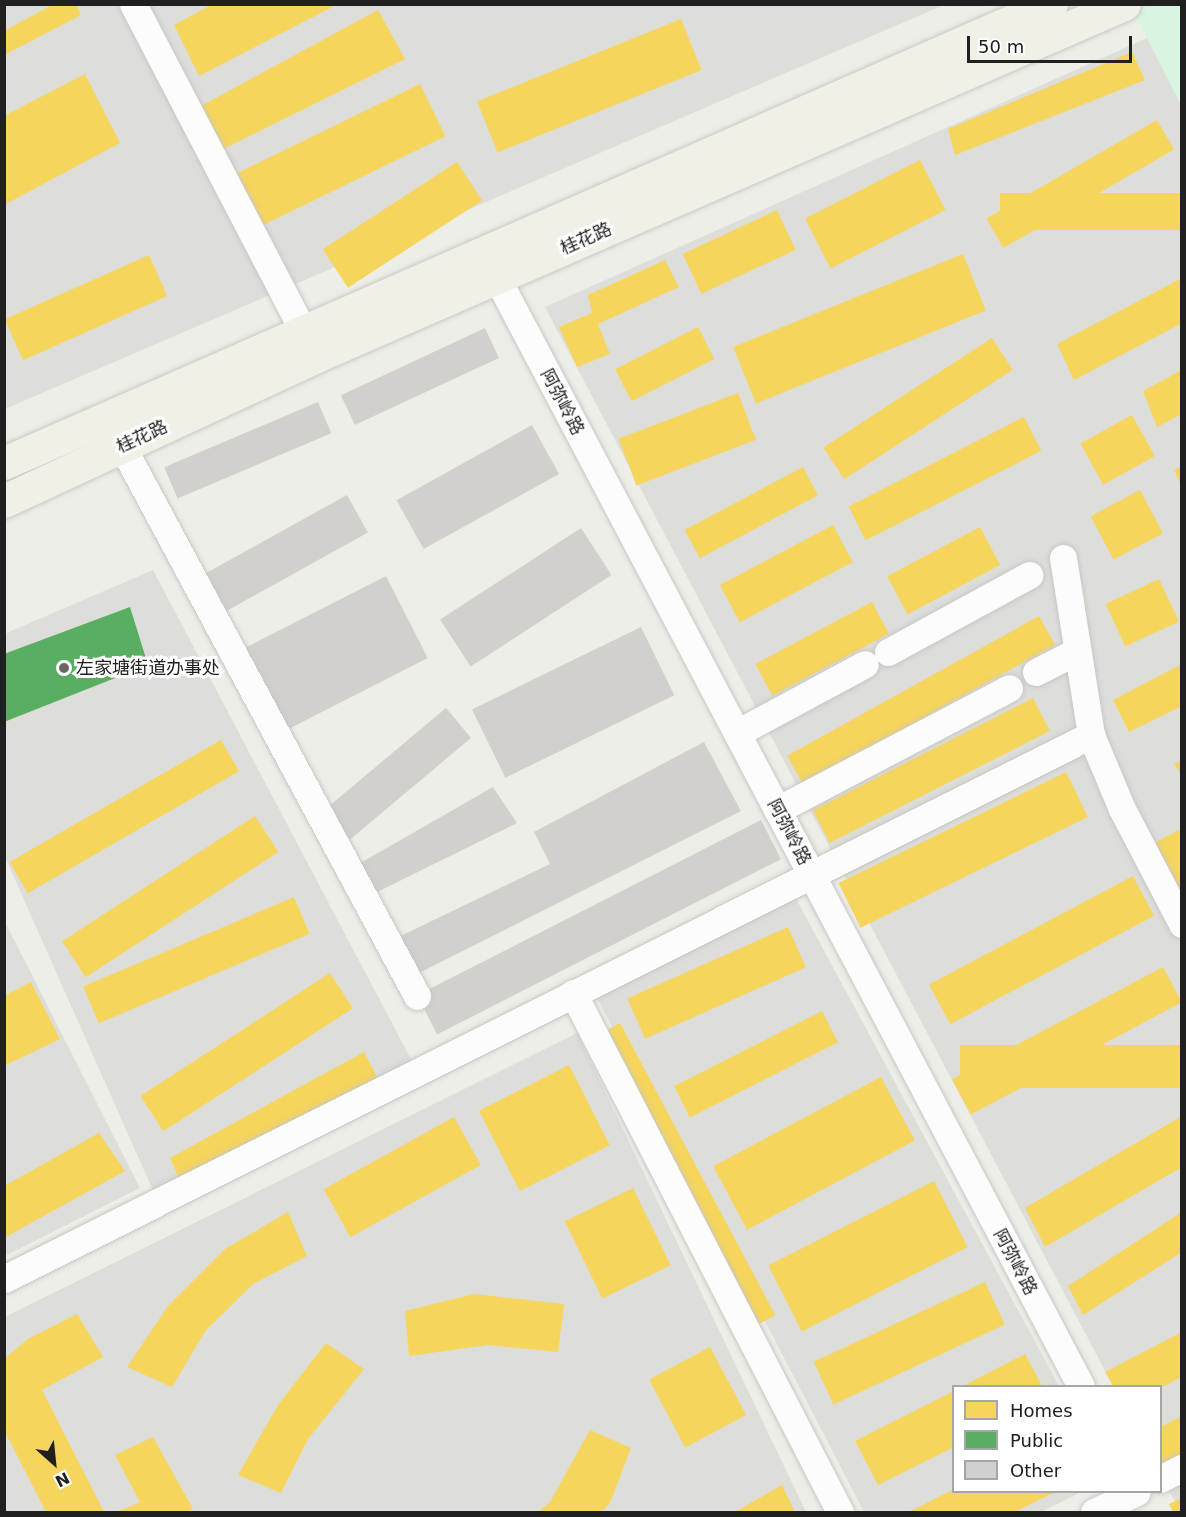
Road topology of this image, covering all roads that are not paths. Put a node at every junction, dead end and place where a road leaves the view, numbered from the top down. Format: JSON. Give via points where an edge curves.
{"nodes":[{"id":1,"x":133,"y":4,"type":"edge"},
{"id":2,"x":1052,"y":4,"type":"edge"},
{"id":3,"x":1124,"y":4,"type":"edge"},
{"id":4,"x":497,"y":278,"type":"junction"},
{"id":5,"x":310,"y":343,"type":"junction"},
{"id":6,"x":114,"y":433,"type":"junction"},
{"id":7,"x":13,"y":454,"type":"edge"},
{"id":8,"x":4,"y":501,"type":"edge"},
{"id":9,"x":4,"y":515,"type":"edge"},
{"id":10,"x":1063,"y":558,"type":"dead end"},
{"id":11,"x":1029,"y":575,"type":"dead end"},
{"id":12,"x":1077,"y":651,"type":"junction"},
{"id":13,"x":1036,"y":672,"type":"dead end"},
{"id":14,"x":1009,"y":688,"type":"dead end"},
{"id":15,"x":737,"y":733,"type":"junction"},
{"id":16,"x":1091,"y":735,"type":"junction"},
{"id":17,"x":777,"y":810,"type":"junction"},
{"id":18,"x":811,"y":874,"type":"junction"},
{"id":19,"x":1182,"y":924,"type":"edge"},
{"id":20,"x":573,"y":993,"type":"junction"},
{"id":21,"x":417,"y":996,"type":"dead end"},
{"id":22,"x":4,"y":1280,"type":"edge"},
{"id":23,"x":1080,"y":1385,"type":"edge"},
{"id":24,"x":1182,"y":1468,"type":"edge"},
{"id":25,"x":1162,"y":1478,"type":"edge"},
{"id":26,"x":1134,"y":1493,"type":"edge"},
{"id":27,"x":1137,"y":1493,"type":"edge"},
{"id":28,"x":840,"y":1512,"type":"edge"},
{"id":29,"x":1094,"y":1512,"type":"edge"},
{"id":30,"x":1147,"y":1512,"type":"edge"}],
"edges":[{"from":1,"to":5,"type":"street"},
{"from":2,"to":5,"type":"main road","name":"桂花路"},
{"from":3,"to":4,"type":"main road","name":"桂花路"},
{"from":4,"to":5,"type":"main road","name":"桂花路"},
{"from":4,"to":15,"type":"street","name":"阿弥岭路"},
{"from":5,"to":6,"type":"main road","name":"桂花路"},
{"from":6,"to":7,"type":"main road","via":[[41,431]]},
{"from":6,"to":8,"type":"main road","name":"桂花路","via":[[51,481]]},
{"from":6,"to":9,"type":"main road","via":[[67,488]]},
{"from":6,"to":21,"type":"street"},
{"from":10,"to":12,"type":"street"},
{"from":11,"to":15,"type":"street"},
{"from":12,"to":13,"type":"street"},
{"from":12,"to":16,"type":"street"},
{"from":14,"to":17,"type":"street"},
{"from":15,"to":17,"type":"street","name":"阿弥岭路"},
{"from":16,"to":18,"type":"street"},
{"from":16,"to":19,"type":"street","via":[[1122,809]]},
{"from":17,"to":18,"type":"street","name":"阿弥岭路"},
{"from":18,"to":20,"type":"street"},
{"from":18,"to":23,"type":"street","name":"阿弥岭路"},
{"from":20,"to":22,"type":"street"},
{"from":20,"to":28,"type":"street"},
{"from":24,"to":25,"type":"street"},
{"from":26,"to":29,"type":"street"},
{"from":27,"to":30,"type":"street"}]}
